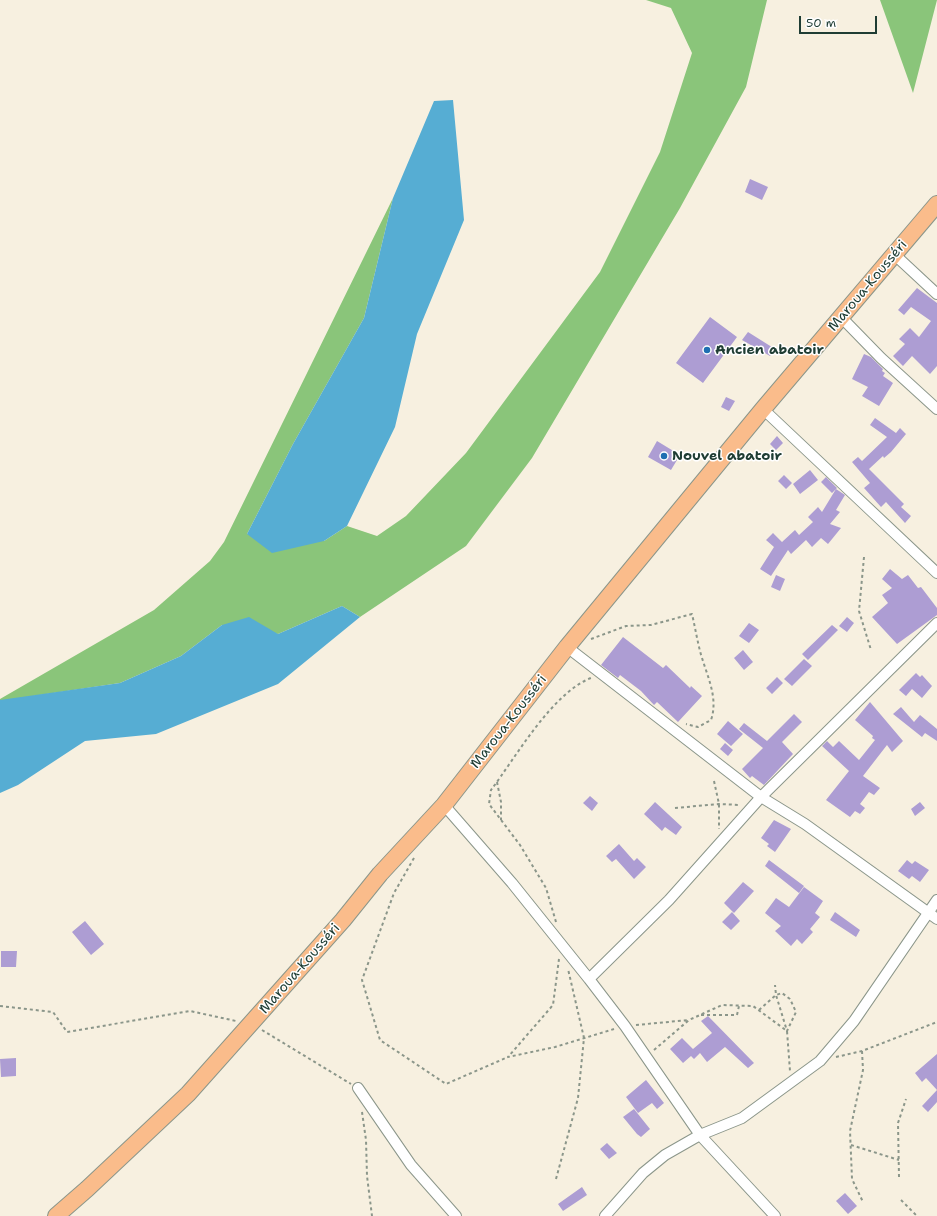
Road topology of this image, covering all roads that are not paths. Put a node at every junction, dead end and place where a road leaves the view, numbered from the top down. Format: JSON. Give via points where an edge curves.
{"nodes":[{"id":1,"x":937,"y":204,"type":"edge"},
{"id":2,"x":895,"y":255,"type":"junction"},
{"id":3,"x":937,"y":294,"type":"edge"},
{"id":4,"x":842,"y":317,"type":"junction"},
{"id":5,"x":763,"y":409,"type":"junction"},
{"id":6,"x":937,"y":409,"type":"edge"},
{"id":7,"x":937,"y":573,"type":"edge"},
{"id":8,"x":937,"y":623,"type":"edge"},
{"id":9,"x":567,"y":647,"type":"junction"},
{"id":10,"x":761,"y":797,"type":"junction"},
{"id":11,"x":444,"y":805,"type":"junction"},
{"id":12,"x":937,"y":900,"type":"edge"},
{"id":13,"x":927,"y":912,"type":"junction"},
{"id":14,"x":937,"y":919,"type":"edge"},
{"id":15,"x":589,"y":979,"type":"junction"},
{"id":16,"x":358,"y":1088,"type":"road end"},
{"id":17,"x":700,"y":1135,"type":"junction"},
{"id":18,"x":56,"y":1216,"type":"edge"},
{"id":19,"x":456,"y":1216,"type":"edge"},
{"id":20,"x":605,"y":1216,"type":"edge"},
{"id":21,"x":775,"y":1216,"type":"edge"}],
"edges":[{"from":1,"to":2,"type":"highway","name":"Maroua-Kousséri"},
{"from":2,"to":3,"type":"street"},
{"from":2,"to":4,"type":"highway","name":"Maroua-Kousséri"},
{"from":4,"to":5,"type":"highway","name":"Maroua-Kousséri"},
{"from":4,"to":6,"type":"street","via":[[881,358]]},
{"from":5,"to":7,"type":"street"},
{"from":5,"to":9,"type":"highway","name":"Maroua-Kousséri"},
{"from":8,"to":10,"type":"street"},
{"from":9,"to":10,"type":"street"},
{"from":9,"to":11,"type":"highway","name":"Maroua-Kousséri"},
{"from":10,"to":13,"type":"street","via":[[805,824]]},
{"from":10,"to":15,"type":"street","via":[[669,900]]},
{"from":11,"to":15,"type":"street","via":[[512,883]]},
{"from":11,"to":18,"type":"highway","name":"Maroua-Kousséri","via":[[380,874],[252,1024],[188,1094]]},
{"from":12,"to":13,"type":"street"},
{"from":13,"to":14,"type":"street"},
{"from":13,"to":17,"type":"street","via":[[854,1021],[820,1061],[742,1118]]},
{"from":15,"to":17,"type":"street","via":[[625,1026]]},
{"from":16,"to":19,"type":"street","via":[[411,1165]]},
{"from":17,"to":20,"type":"street","via":[[665,1155],[643,1173]]},
{"from":17,"to":21,"type":"street"}]}
